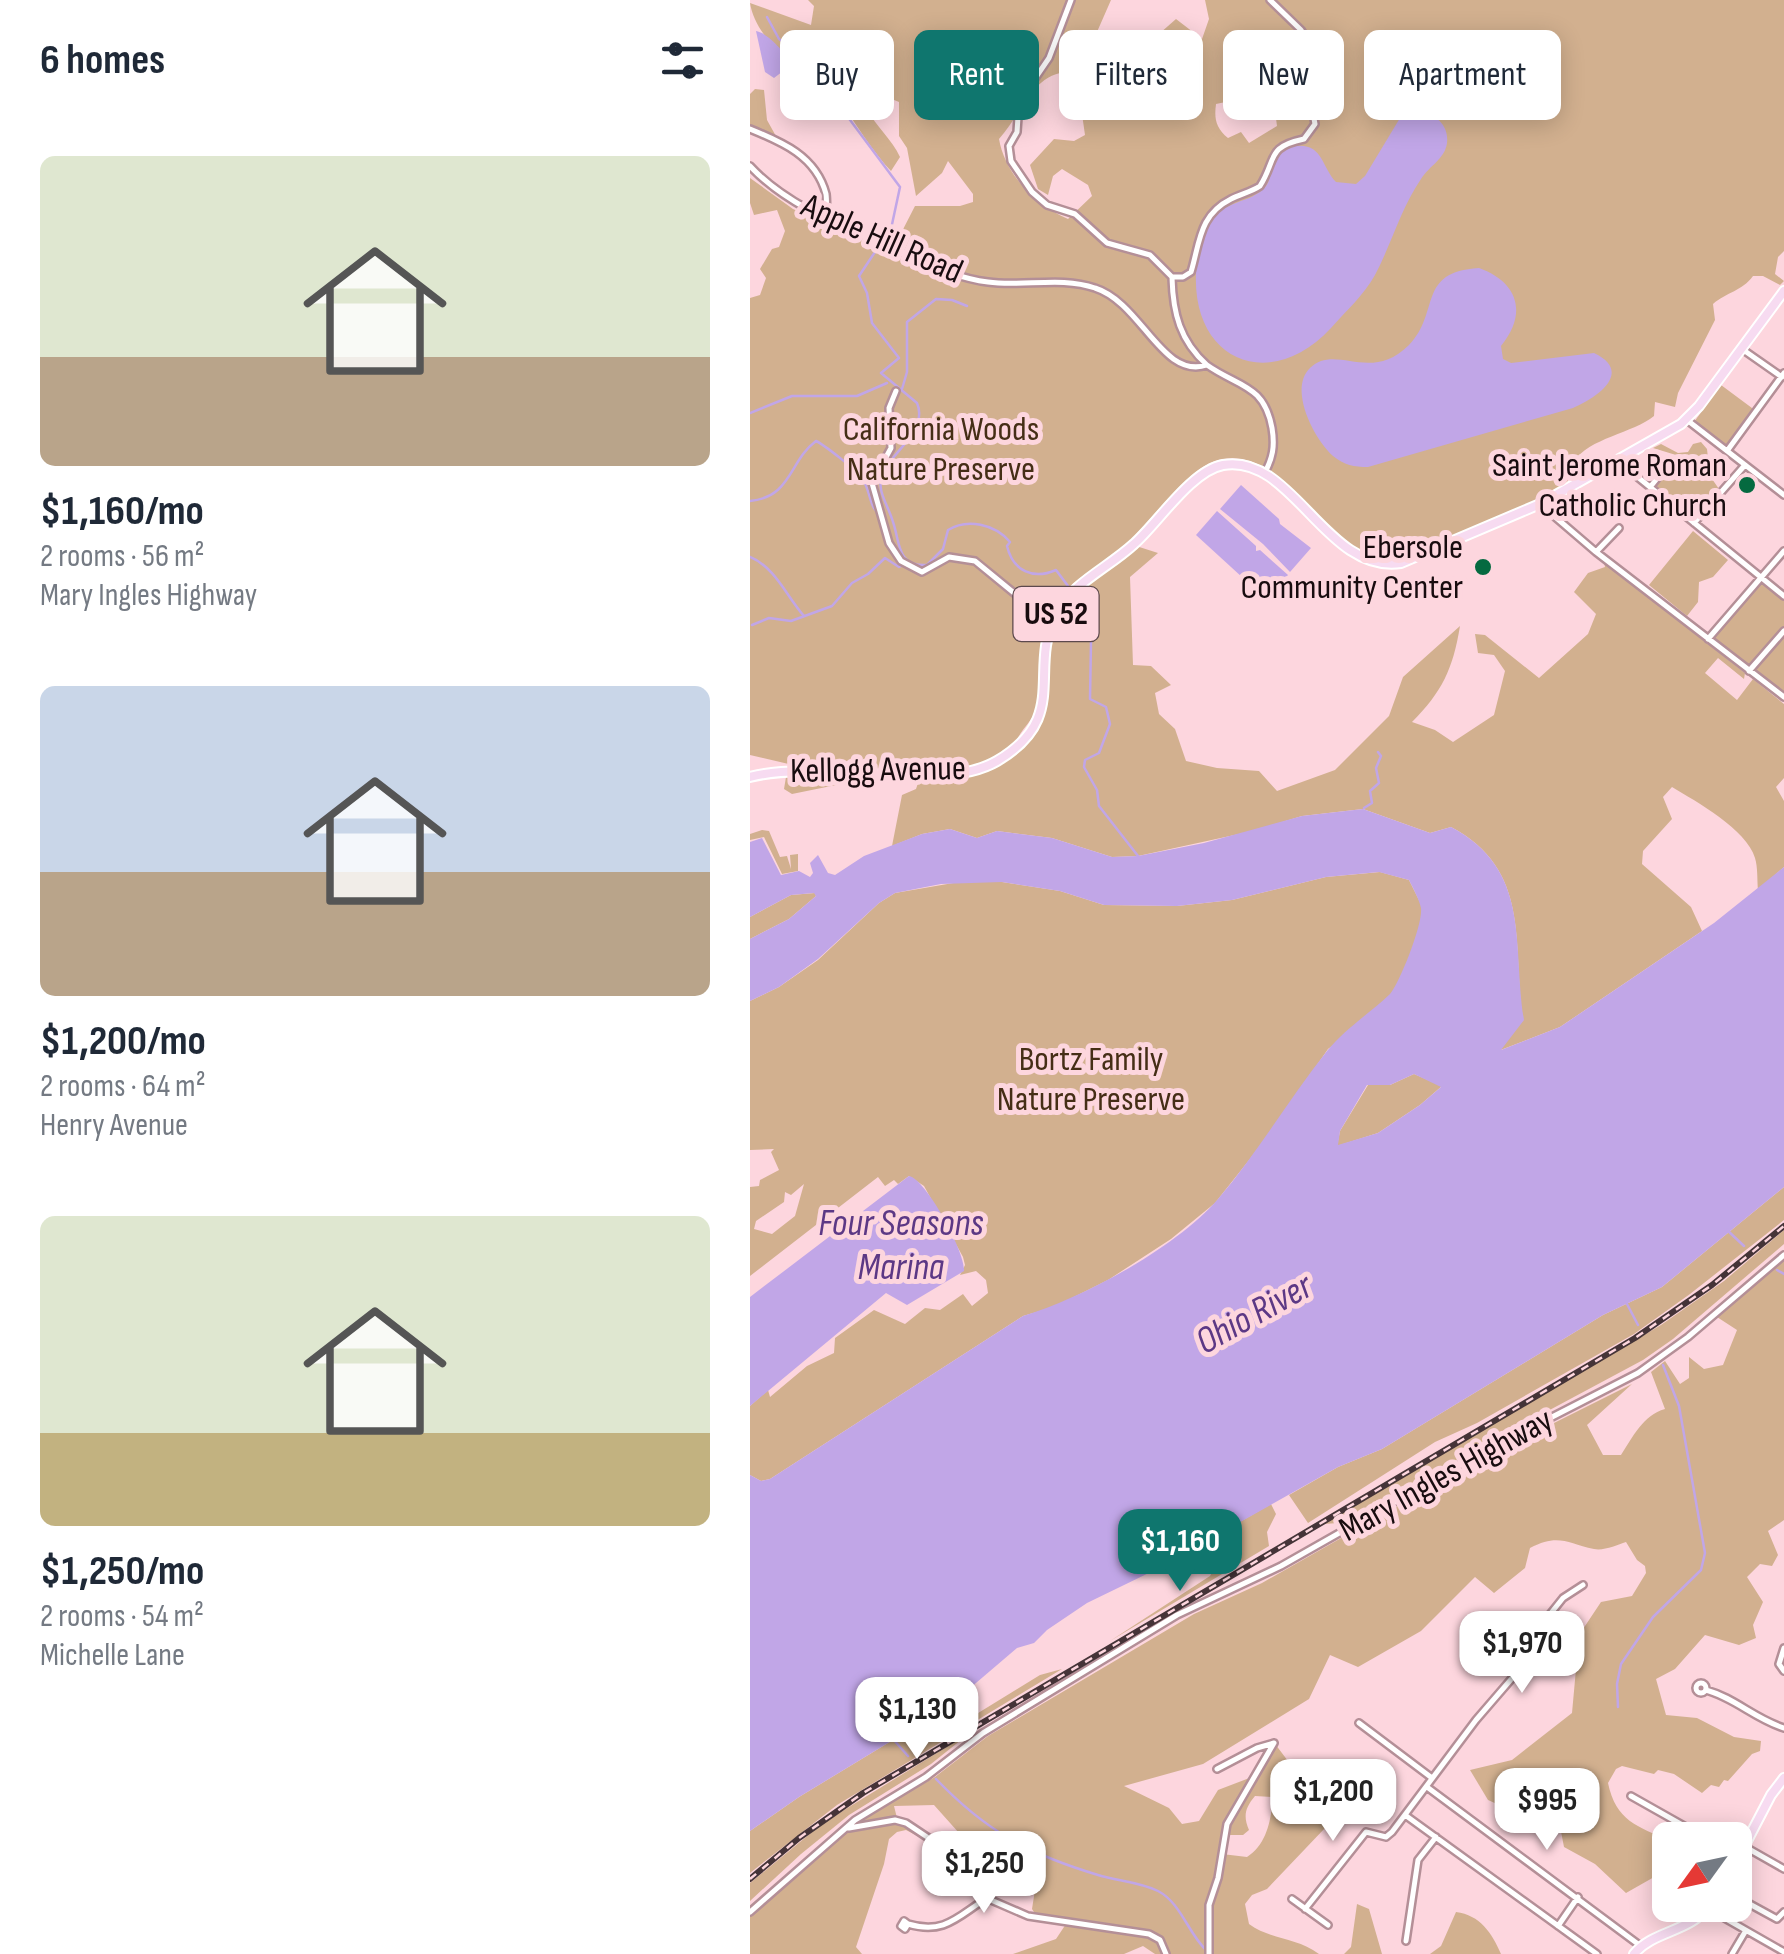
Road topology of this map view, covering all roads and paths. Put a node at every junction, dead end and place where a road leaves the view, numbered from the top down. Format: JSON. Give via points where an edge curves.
{"nodes":[{"id":1,"x":1071,"y":0,"type":"edge"},
{"id":2,"x":1270,"y":0,"type":"edge"},
{"id":3,"x":750,"y":130,"type":"edge"},
{"id":4,"x":750,"y":166,"type":"edge"},
{"id":5,"x":826,"y":206,"type":"junction"},
{"id":6,"x":817,"y":213,"type":"junction"},
{"id":7,"x":827,"y":218,"type":"junction"},
{"id":8,"x":1172,"y":277,"type":"junction"},
{"id":9,"x":1784,"y":291,"type":"edge"},
{"id":10,"x":1742,"y":349,"type":"junction"},
{"id":11,"x":1207,"y":365,"type":"junction"},
{"id":12,"x":1783,"y":376,"type":"edge"},
{"id":13,"x":896,"y":391,"type":"dead end"},
{"id":14,"x":1687,"y":420,"type":"junction"},
{"id":15,"x":1726,"y":451,"type":"junction"},
{"id":16,"x":1618,"y":461,"type":"junction"},
{"id":17,"x":1745,"y":465,"type":"junction"},
{"id":18,"x":1667,"y":466,"type":"dead end"},
{"id":19,"x":1264,"y":474,"type":"junction"},
{"id":20,"x":1651,"y":486,"type":"junction"},
{"id":21,"x":1784,"y":495,"type":"edge"},
{"id":22,"x":1540,"y":504,"type":"junction"},
{"id":23,"x":1694,"y":523,"type":"junction"},
{"id":24,"x":1618,"y":528,"type":"dead end"},
{"id":25,"x":1784,"y":550,"type":"edge"},
{"id":26,"x":1596,"y":552,"type":"junction"},
{"id":27,"x":1761,"y":578,"type":"junction"},
{"id":28,"x":1784,"y":596,"type":"edge"},
{"id":29,"x":1052,"y":624,"type":"junction"},
{"id":30,"x":1784,"y":631,"type":"edge"},
{"id":31,"x":1708,"y":639,"type":"junction"},
{"id":32,"x":1750,"y":671,"type":"junction"},
{"id":33,"x":1784,"y":697,"type":"edge"},
{"id":34,"x":750,"y":777,"type":"edge"},
{"id":35,"x":1784,"y":1255,"type":"edge"},
{"id":36,"x":1583,"y":1585,"type":"dead end"},
{"id":37,"x":1784,"y":1648,"type":"edge"},
{"id":38,"x":1784,"y":1671,"type":"edge"},
{"id":39,"x":1706,"y":1690,"type":"dead end"},
{"id":40,"x":1359,"y":1723,"type":"dead end"},
{"id":41,"x":1784,"y":1728,"type":"edge"},
{"id":42,"x":1218,"y":1769,"type":"dead end"},
{"id":43,"x":1432,"y":1778,"type":"junction"},
{"id":44,"x":1782,"y":1778,"type":"edge"},
{"id":45,"x":1426,"y":1786,"type":"junction"},
{"id":46,"x":1631,"y":1796,"type":"dead end"},
{"id":47,"x":1406,"y":1815,"type":"junction"},
{"id":48,"x":1677,"y":1822,"type":"edge"},
{"id":49,"x":846,"y":1827,"type":"junction"},
{"id":50,"x":1752,"y":1828,"type":"edge"},
{"id":51,"x":1436,"y":1837,"type":"junction"},
{"id":52,"x":1752,"y":1851,"type":"edge"},
{"id":53,"x":1784,"y":1869,"type":"edge"},
{"id":54,"x":1578,"y":1897,"type":"junction"},
{"id":55,"x":987,"y":1898,"type":"junction"},
{"id":56,"x":1292,"y":1899,"type":"dead end"},
{"id":57,"x":1752,"y":1905,"type":"edge"},
{"id":58,"x":1305,"y":1909,"type":"junction"},
{"id":59,"x":750,"y":1912,"type":"edge"},
{"id":60,"x":1784,"y":1912,"type":"edge"},
{"id":61,"x":1692,"y":1922,"type":"edge"},
{"id":62,"x":1731,"y":1922,"type":"edge"},
{"id":63,"x":908,"y":1924,"type":"dead end"},
{"id":64,"x":1328,"y":1925,"type":"dead end"},
{"id":65,"x":1558,"y":1926,"type":"junction"},
{"id":66,"x":1745,"y":1932,"type":"junction"},
{"id":67,"x":1406,"y":1941,"type":"dead end"},
{"id":68,"x":1640,"y":1951,"type":"edge"},
{"id":69,"x":1784,"y":1952,"type":"edge"},
{"id":70,"x":1166,"y":1954,"type":"edge"},
{"id":71,"x":1208,"y":1954,"type":"edge"},
{"id":72,"x":1597,"y":1954,"type":"edge"},
{"id":73,"x":1732,"y":1954,"type":"edge"}],
"edges":[{"from":1,"to":8,"type":"street","via":[[1048,58],[1020,102],[1012,161],[1047,205],[1075,214],[1112,246],[1146,253]]},
{"from":2,"to":8,"type":"street","via":[[1311,46],[1314,124],[1304,140],[1275,151],[1260,186],[1213,212],[1199,234],[1191,272]]},
{"from":3,"to":5,"type":"street","via":[[795,149],[821,184]]},
{"from":4,"to":6,"type":"street","name":"Apple Hill Road"},
{"from":5,"to":6,"type":"street"},
{"from":5,"to":7,"type":"street"},
{"from":6,"to":7,"type":"street","name":"Apple Hill Road"},
{"from":7,"to":11,"type":"street","name":"Apple Hill Road","via":[[965,278],[1096,288],[1128,307],[1177,364]]},
{"from":8,"to":11,"type":"street","via":[[1180,330]]},
{"from":9,"to":10,"type":"main road"},
{"from":10,"to":12,"type":"street"},
{"from":10,"to":14,"type":"main road"},
{"from":11,"to":19,"type":"street","name":"Apple Hill Road","via":[[1253,390],[1267,406],[1274,450]]},
{"from":12,"to":15,"type":"street"},
{"from":13,"to":29,"type":"street","via":[[891,448],[872,483],[888,544],[918,571],[949,557],[975,561]]},
{"from":14,"to":15,"type":"street"},
{"from":14,"to":16,"type":"main road"},
{"from":15,"to":17,"type":"street"},
{"from":16,"to":20,"type":"street"},
{"from":16,"to":22,"type":"main road"},
{"from":17,"to":21,"type":"street"},
{"from":17,"to":23,"type":"street"},
{"from":18,"to":20,"type":"street"},
{"from":19,"to":22,"type":"main road","via":[[1350,551],[1383,564],[1413,558]]},
{"from":19,"to":29,"type":"main road","name":"Kellogg Avenue","number":"US 52","via":[[1230,464],[1202,474],[1133,545],[1072,591]]},
{"from":20,"to":23,"type":"street"},
{"from":22,"to":26,"type":"street"},
{"from":23,"to":27,"type":"street"},
{"from":24,"to":26,"type":"street"},
{"from":25,"to":27,"type":"street"},
{"from":26,"to":31,"type":"street"},
{"from":27,"to":28,"type":"street"},
{"from":27,"to":31,"type":"street"},
{"from":29,"to":34,"type":"main road","name":"Kellogg Avenue","number":"US 52","via":[[1041,714],[992,764],[949,775],[804,771]]},
{"from":30,"to":32,"type":"street"},
{"from":31,"to":32,"type":"street"},
{"from":32,"to":33,"type":"street"},
{"from":35,"to":49,"type":"street","name":"Mary Ingles Highway","via":[[1645,1368],[1178,1615],[982,1733]]},
{"from":36,"to":43,"type":"street","via":[[1551,1613],[1520,1669]]},
{"from":37,"to":38,"type":"street"},
{"from":39,"to":41,"type":"street"},
{"from":40,"to":43,"type":"street"},
{"from":42,"to":71,"type":"street","via":[[1274,1743],[1227,1824],[1209,1906]]},
{"from":43,"to":45,"type":"street"},
{"from":44,"to":50,"type":"main road"},
{"from":45,"to":47,"type":"street"},
{"from":45,"to":54,"type":"street"},
{"from":46,"to":48,"type":"street"},
{"from":47,"to":51,"type":"street"},
{"from":47,"to":58,"type":"street","via":[[1390,1836],[1363,1834]]},
{"from":49,"to":55,"type":"street","via":[[908,1824]]},
{"from":49,"to":59,"type":"street","name":"Mary Ingles Highway"},
{"from":51,"to":65,"type":"street"},
{"from":51,"to":67,"type":"street","via":[[1418,1860]]},
{"from":52,"to":53,"type":"street"},
{"from":54,"to":65,"type":"street"},
{"from":54,"to":68,"type":"street"},
{"from":55,"to":63,"type":"street","via":[[940,1928]]},
{"from":55,"to":70,"type":"street","via":[[1037,1918],[1154,1936]]},
{"from":56,"to":58,"type":"street"},
{"from":57,"to":60,"type":"street","via":[[1777,1919]]},
{"from":58,"to":64,"type":"street"},
{"from":61,"to":68,"type":"main road"},
{"from":62,"to":66,"type":"street"},
{"from":65,"to":72,"type":"street"},
{"from":66,"to":69,"type":"street"},
{"from":66,"to":73,"type":"street"}]}
